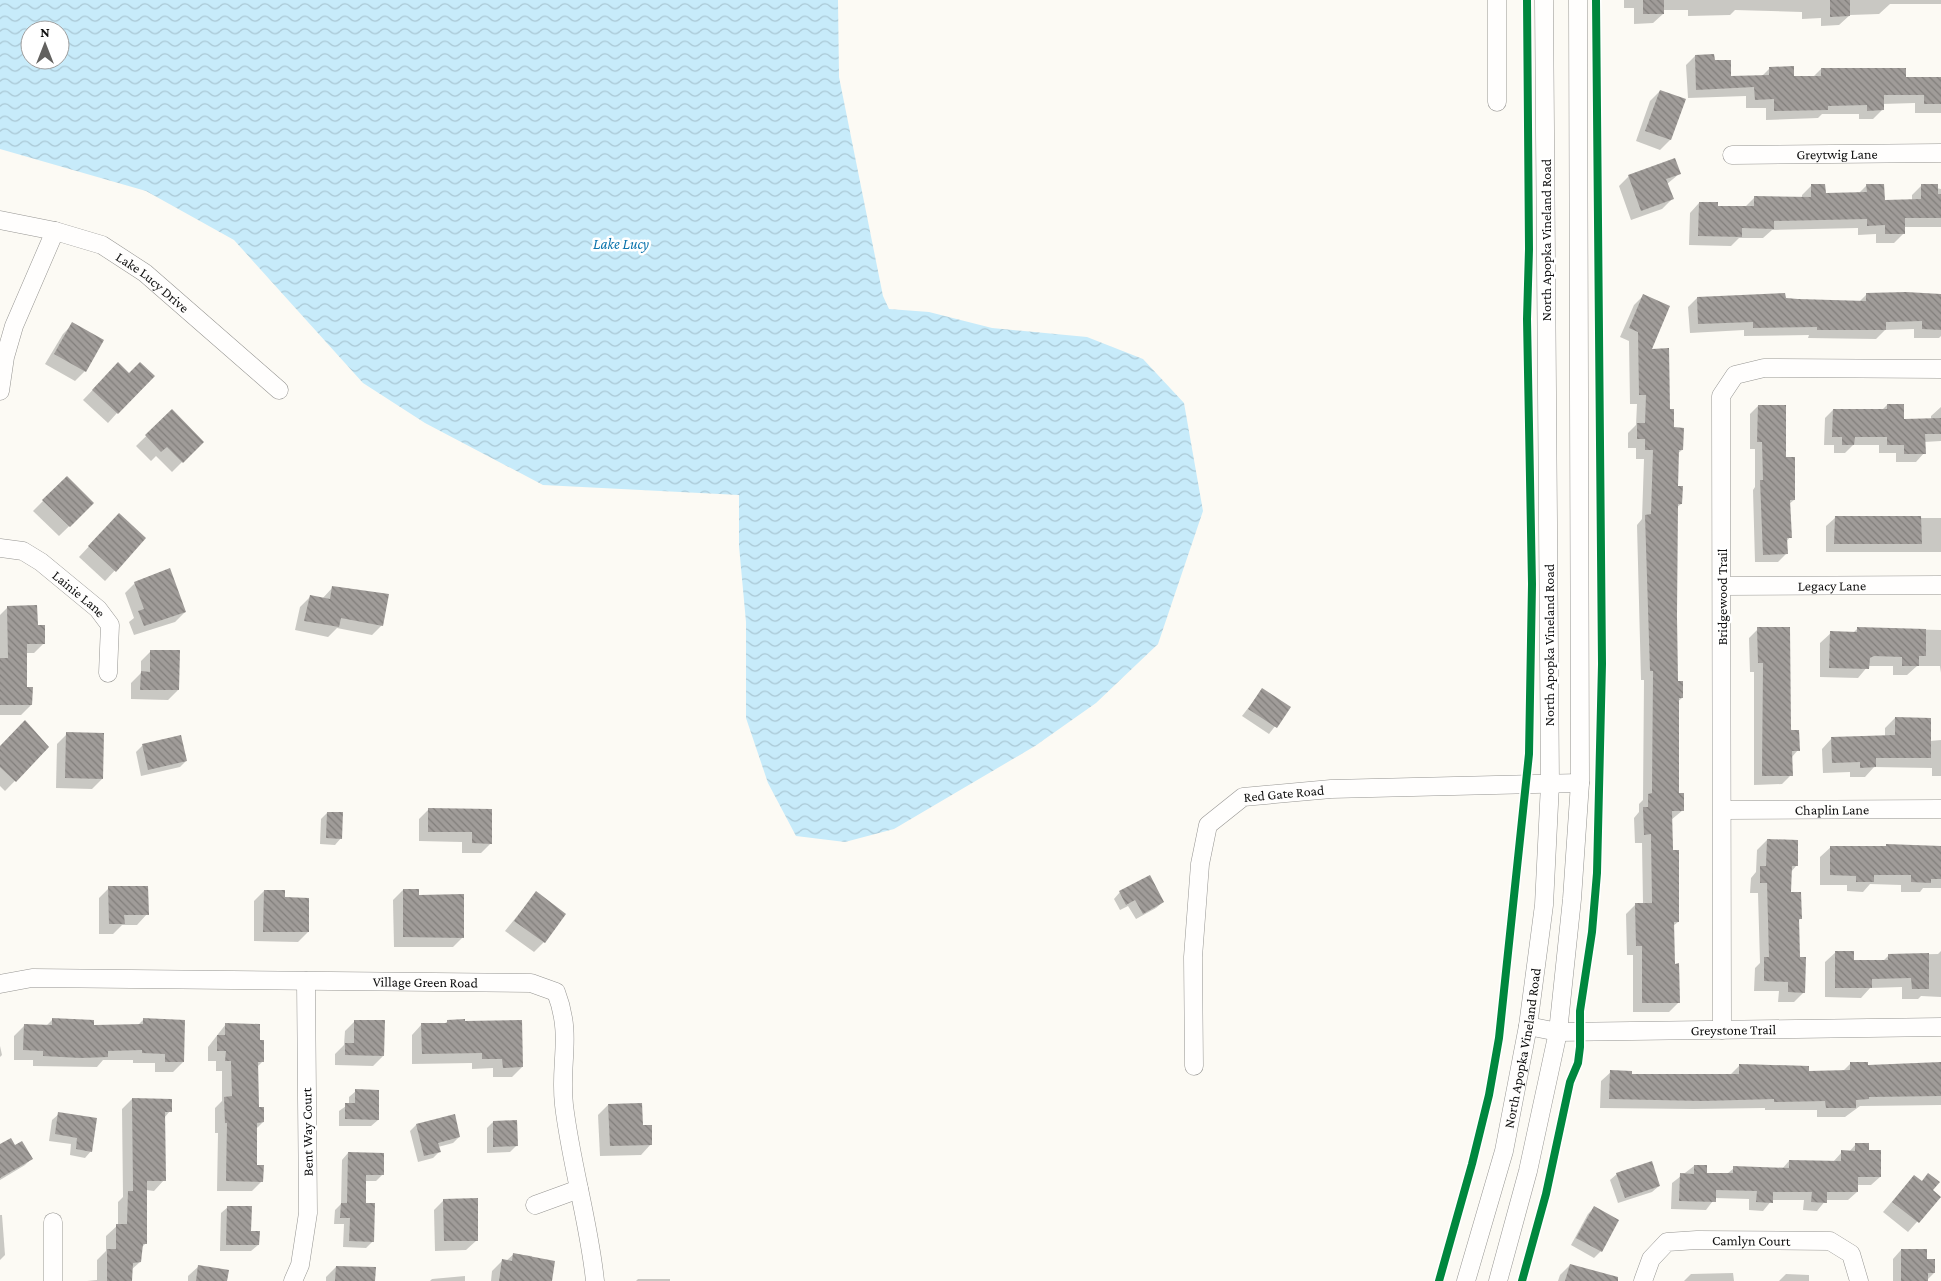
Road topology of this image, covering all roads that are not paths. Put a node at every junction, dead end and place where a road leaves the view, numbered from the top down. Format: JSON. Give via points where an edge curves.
{"nodes":[{"id":1,"x":1497,"y":0,"type":"edge"},
{"id":2,"x":1544,"y":0,"type":"edge"},
{"id":3,"x":1578,"y":0,"type":"edge"},
{"id":4,"x":1497,"y":102,"type":"dead end"},
{"id":5,"x":1941,"y":153,"type":"edge"},
{"id":6,"x":1732,"y":155,"type":"dead end"},
{"id":7,"x":0,"y":220,"type":"edge"},
{"id":8,"x":55,"y":231,"type":"junction"},
{"id":9,"x":1941,"y":369,"type":"edge"},
{"id":10,"x":278,"y":390,"type":"dead end"},
{"id":11,"x":0,"y":391,"type":"edge"},
{"id":12,"x":0,"y":548,"type":"edge"},
{"id":13,"x":1722,"y":586,"type":"junction"},
{"id":14,"x":1941,"y":586,"type":"edge"},
{"id":15,"x":108,"y":673,"type":"dead end"},
{"id":16,"x":1580,"y":783,"type":"junction"},
{"id":17,"x":1550,"y":784,"type":"junction"},
{"id":18,"x":1723,"y":810,"type":"junction"},
{"id":19,"x":1941,"y":810,"type":"edge"},
{"id":20,"x":306,"y":981,"type":"junction"},
{"id":21,"x":0,"y":984,"type":"edge"},
{"id":22,"x":1528,"y":1026,"type":"junction"},
{"id":23,"x":1941,"y":1028,"type":"edge"},
{"id":24,"x":1722,"y":1030,"type":"junction"},
{"id":25,"x":1558,"y":1032,"type":"junction"},
{"id":26,"x":1194,"y":1066,"type":"dead end"},
{"id":27,"x":579,"y":1190,"type":"junction"},
{"id":28,"x":535,"y":1205,"type":"dead end"},
{"id":29,"x":53,"y":1222,"type":"dead end"},
{"id":30,"x":53,"y":1281,"type":"edge"},
{"id":31,"x":293,"y":1281,"type":"edge"},
{"id":32,"x":595,"y":1281,"type":"edge"},
{"id":33,"x":1466,"y":1281,"type":"edge"},
{"id":34,"x":1498,"y":1281,"type":"edge"},
{"id":35,"x":1642,"y":1281,"type":"edge"},
{"id":36,"x":1859,"y":1281,"type":"edge"}],
"edges":[{"from":1,"to":4,"type":"street"},
{"from":2,"to":17,"type":"street","name":"North Apopka Vineland Road"},
{"from":3,"to":16,"type":"street","name":"North Apopka Vineland Road"},
{"from":5,"to":6,"type":"street","name":"Greytwig Lane"},
{"from":7,"to":8,"type":"street","name":"Lake Lucy Drive"},
{"from":8,"to":10,"type":"street","name":"Lake Lucy Drive","via":[[102,245],[145,273]]},
{"from":8,"to":11,"type":"street","via":[[14,326]]},
{"from":9,"to":13,"type":"street","name":"Bridgewood Trail","via":[[1764,368],[1735,375],[1721,396]]},
{"from":12,"to":15,"type":"street","name":"Lainie Lane","via":[[23,551],[41,562],[98,609],[110,625]]},
{"from":13,"to":14,"type":"street","name":"Legacy Lane"},
{"from":13,"to":18,"type":"street","name":"Bridgewood Trail"},
{"from":16,"to":17,"type":"street","name":"Red Gate Road"},
{"from":16,"to":25,"type":"street","name":"North Apopka Vineland Road"},
{"from":17,"to":22,"type":"street","name":"North Apopka Vineland Road","via":[[1544,905]]},
{"from":17,"to":26,"type":"street","name":"Red Gate Road","via":[[1331,789],[1244,797],[1236,803],[1208,826],[1200,864],[1193,957]]},
{"from":18,"to":19,"type":"street","name":"Chaplin Lane"},
{"from":18,"to":24,"type":"street","name":"Bridgewood Trail"},
{"from":20,"to":21,"type":"street","name":"Village Green Road","via":[[32,978]]},
{"from":20,"to":27,"type":"street","name":"Village Green Road","via":[[532,982],[556,992],[564,1013],[564,1102]]},
{"from":20,"to":31,"type":"street","name":"Bent Way Court","via":[[308,1213],[300,1265]]},
{"from":22,"to":25,"type":"street","name":"Greystone Trail"},
{"from":22,"to":33,"type":"street","name":"North Apopka Vineland Road","via":[[1504,1151]]},
{"from":23,"to":24,"type":"street","name":"Greystone Trail"},
{"from":24,"to":25,"type":"street","name":"Greystone Trail"},
{"from":25,"to":34,"type":"street","name":"North Apopka Vineland Road","via":[[1528,1172]]},
{"from":27,"to":28,"type":"street"},
{"from":27,"to":32,"type":"street","name":"Village Green Road"},
{"from":29,"to":30,"type":"street"},
{"from":35,"to":36,"type":"street","name":"Camlyn Court","via":[[1651,1259],[1667,1242],[1707,1240],[1830,1241],[1851,1254]]}]}
